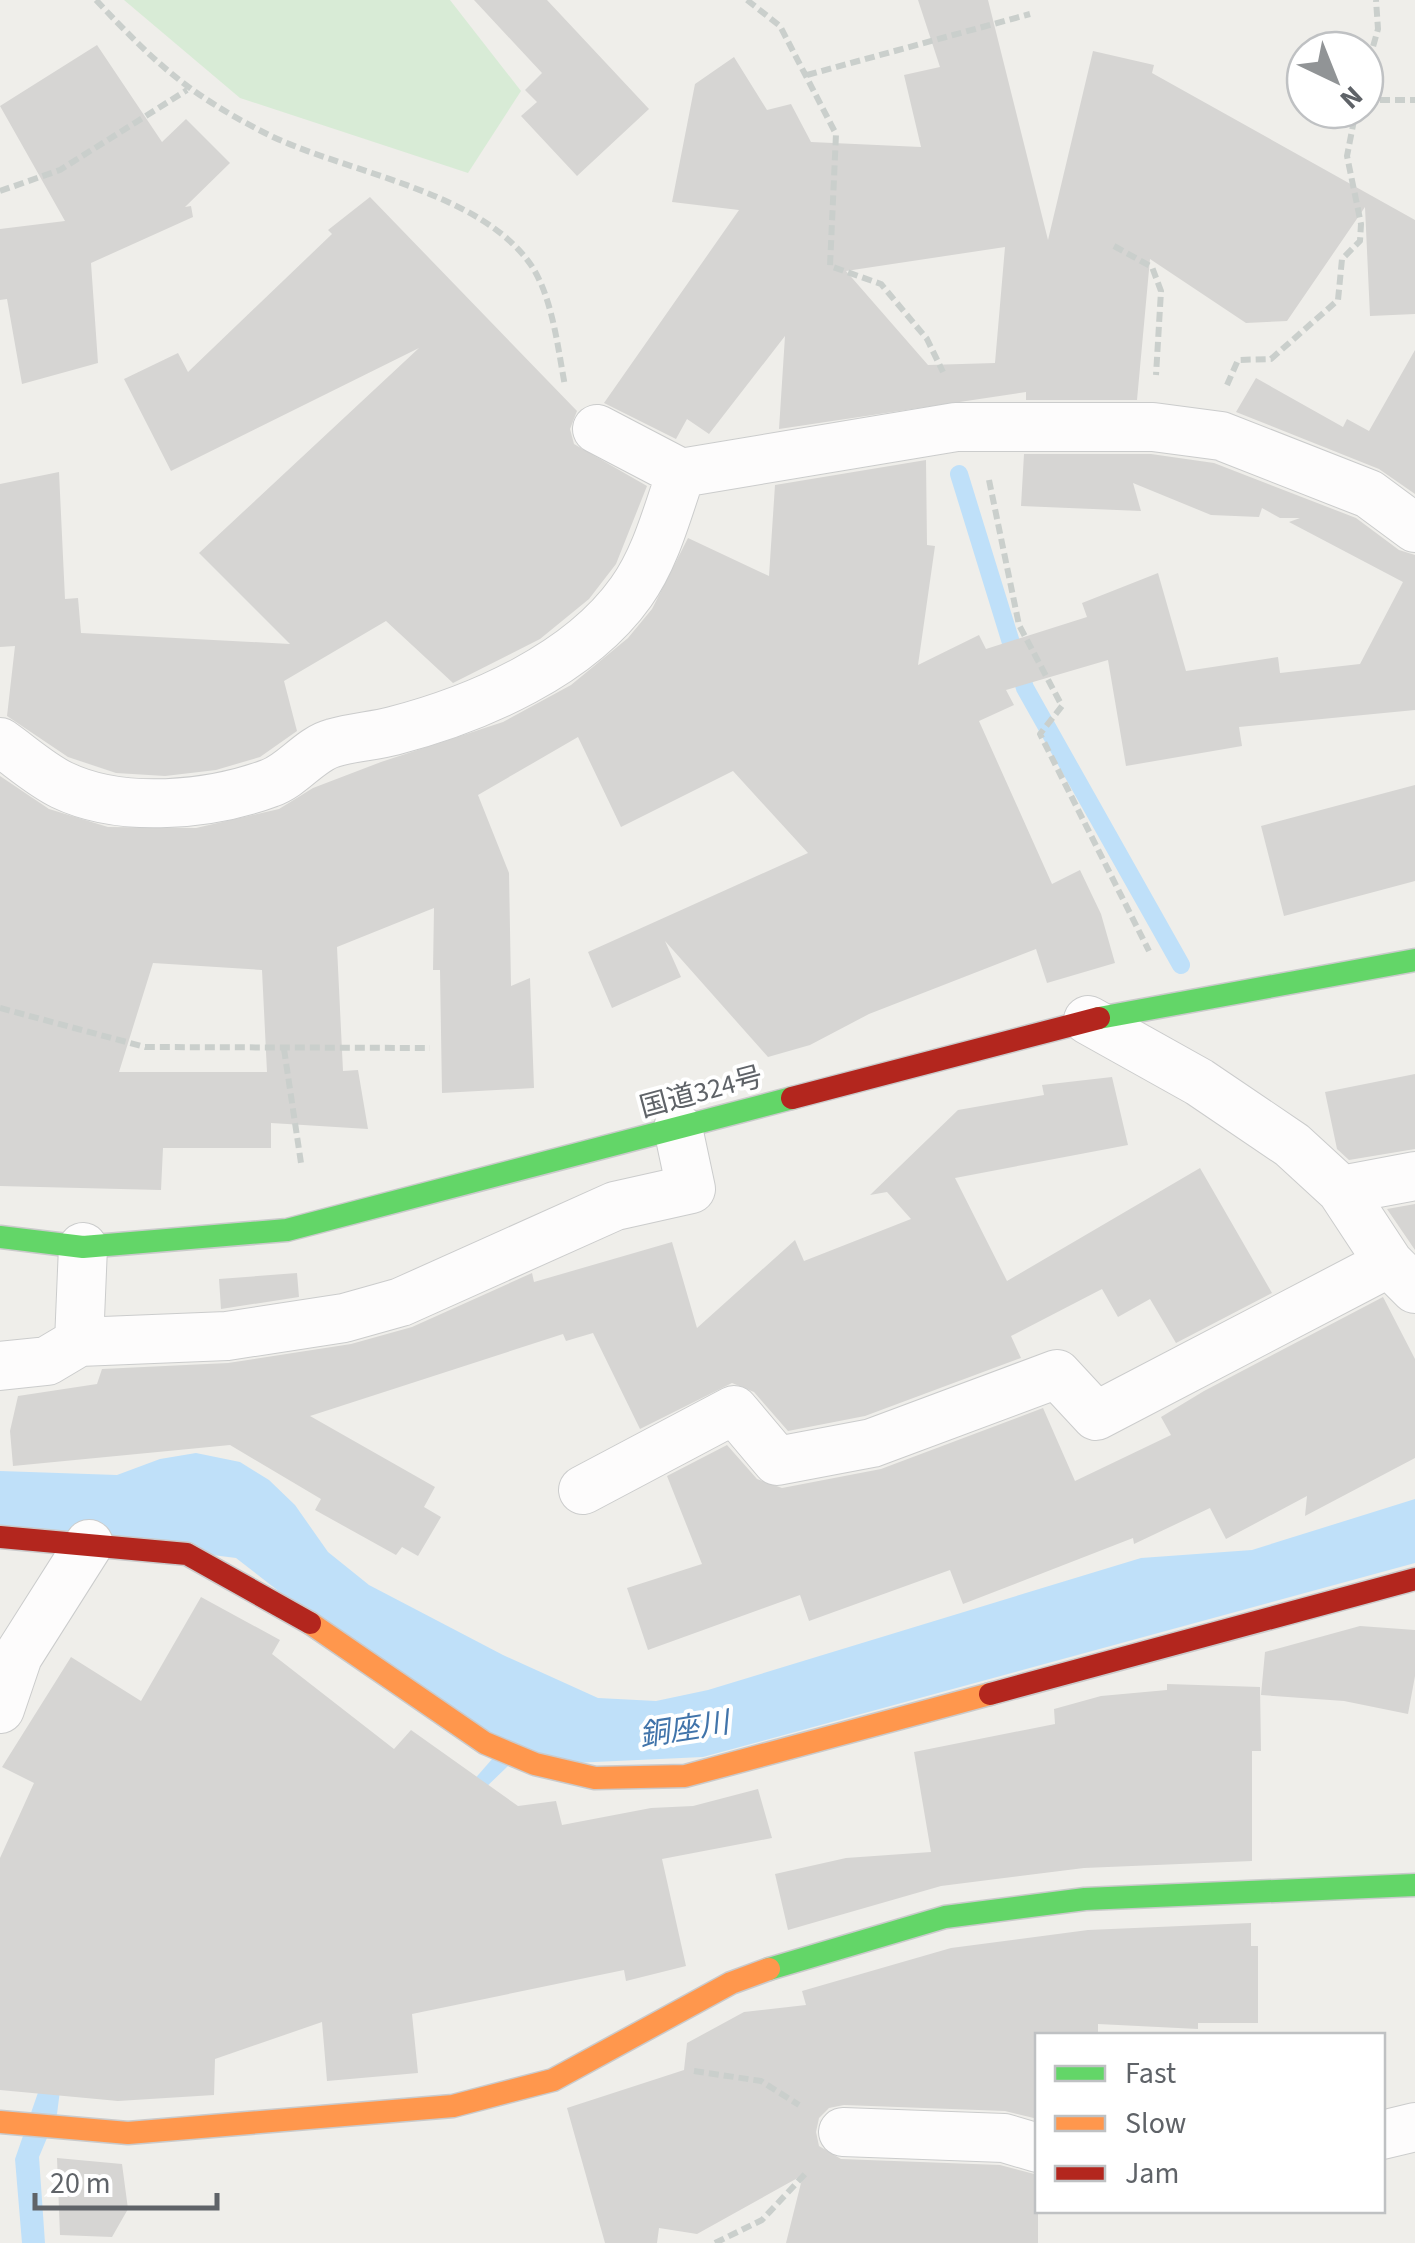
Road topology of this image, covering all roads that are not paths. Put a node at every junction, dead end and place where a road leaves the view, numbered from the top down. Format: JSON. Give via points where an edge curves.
{"nodes":[{"id":1,"x":597,"y":429,"type":"road end"},
{"id":2,"x":681,"y":474,"type":"junction"},
{"id":3,"x":1415,"y":528,"type":"edge"},
{"id":4,"x":0,"y":742,"type":"edge"},
{"id":5,"x":1415,"y":960,"type":"edge"},
{"id":6,"x":1088,"y":1020,"type":"junction"},
{"id":7,"x":678,"y":1128,"type":"junction"},
{"id":8,"x":1415,"y":1176,"type":"edge"},
{"id":9,"x":1341,"y":1190,"type":"junction"},
{"id":10,"x":0,"y":1237,"type":"edge"},
{"id":11,"x":84,"y":1247,"type":"junction"},
{"id":12,"x":1402,"y":1276,"type":"edge"},
{"id":13,"x":79,"y":1342,"type":"junction"},
{"id":14,"x":0,"y":1366,"type":"edge"},
{"id":15,"x":583,"y":1490,"type":"dead end"},
{"id":16,"x":0,"y":1537,"type":"edge"},
{"id":17,"x":89,"y":1544,"type":"junction"},
{"id":18,"x":1415,"y":1579,"type":"edge"},
{"id":19,"x":0,"y":1709,"type":"edge"},
{"id":20,"x":1415,"y":1885,"type":"edge"},
{"id":21,"x":0,"y":2122,"type":"edge"},
{"id":22,"x":1415,"y":2127,"type":"edge"},
{"id":23,"x":844,"y":2132,"type":"road end"},
{"id":24,"x":1385,"y":2134,"type":"edge"},
{"id":25,"x":1035,"y":2147,"type":"edge"}],
"edges":[{"from":1,"to":2,"type":"street"},
{"from":2,"to":3,"type":"street","via":[[966,426],[1153,428],[1205,434],[1369,494]]},
{"from":2,"to":4,"type":"street","via":[[633,590],[571,650],[498,694],[394,731],[329,744],[275,782],[218,800],[137,803],[64,786]]},
{"from":5,"to":6,"type":"main road","name":"国道324号"},
{"from":6,"to":7,"type":"main road","name":"国道324号"},
{"from":6,"to":9,"type":"street","via":[[1200,1082],[1292,1145]]},
{"from":7,"to":11,"type":"main road","name":"国道324号","via":[[286,1230]]},
{"from":7,"to":13,"type":"street","via":[[691,1189],[615,1206],[402,1302],[226,1336]]},
{"from":8,"to":9,"type":"street"},
{"from":9,"to":12,"type":"street"},
{"from":10,"to":11,"type":"main road","name":"国道324号"},
{"from":11,"to":13,"type":"street"},
{"from":12,"to":15,"type":"street","via":[[1096,1416],[1057,1374],[872,1443],[777,1461],[734,1410]]},
{"from":13,"to":14,"type":"street","via":[[47,1361]]},
{"from":16,"to":17,"type":"main road"},
{"from":17,"to":18,"type":"main road","via":[[187,1554],[288,1608],[485,1743],[595,1778],[685,1776]]},
{"from":17,"to":19,"type":"street","via":[[18,1656]]},
{"from":20,"to":21,"type":"main road","via":[[1085,1899],[945,1918],[731,1983],[553,2080],[453,2106],[128,2134]]},
{"from":22,"to":24,"type":"street"},
{"from":23,"to":25,"type":"street","via":[[1004,2138]]}]}
